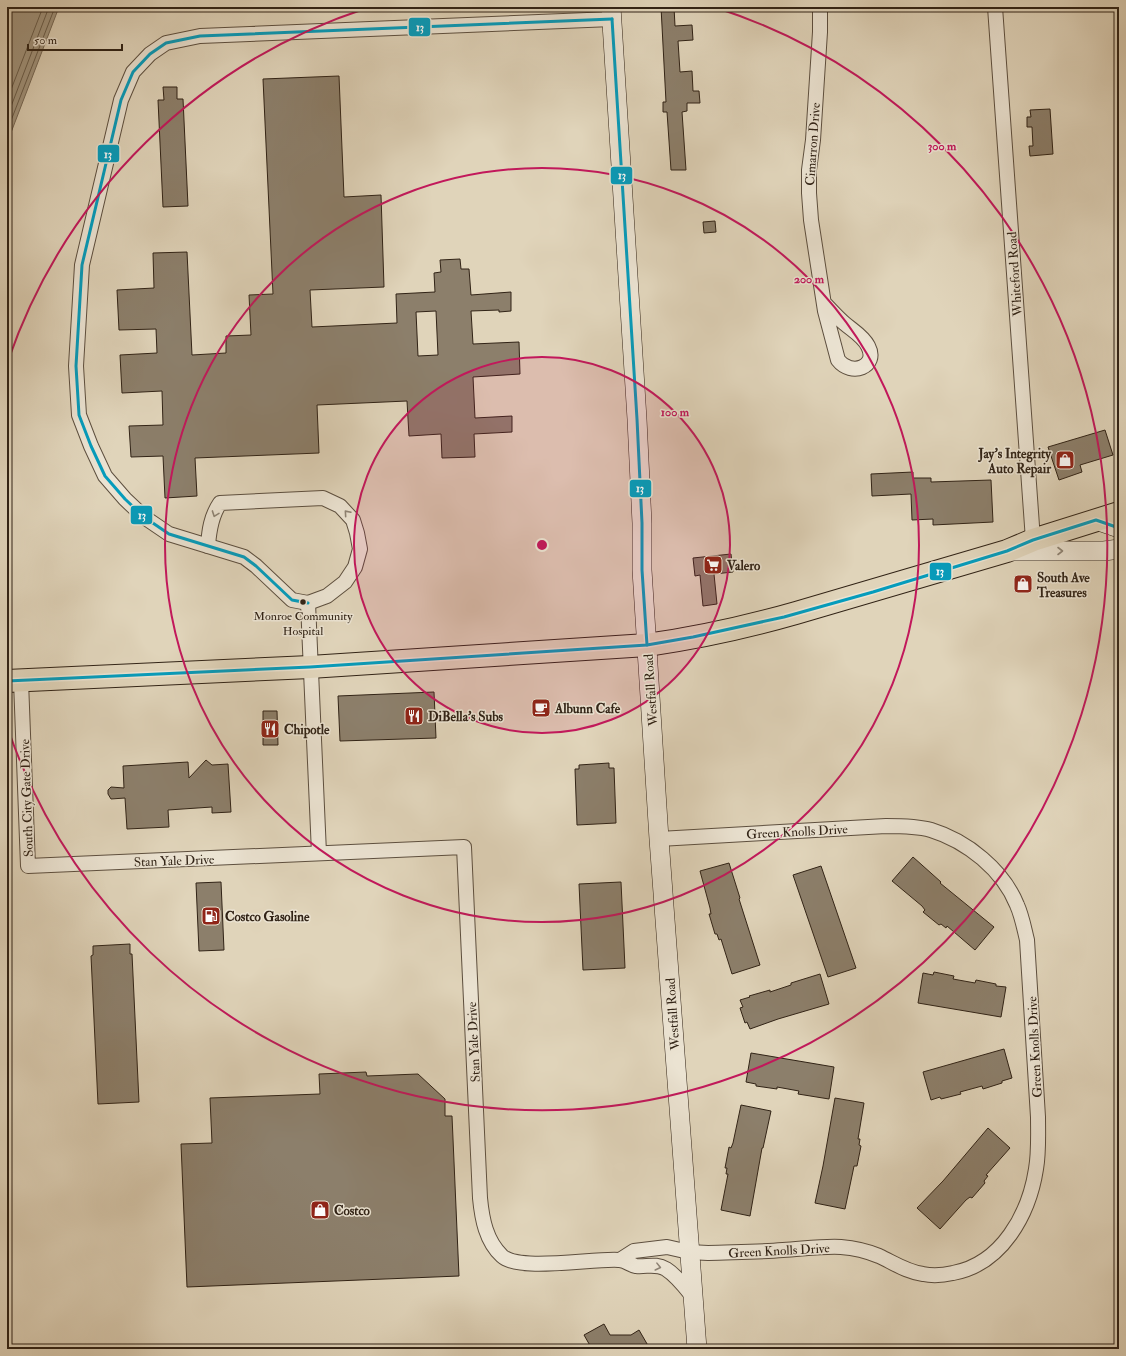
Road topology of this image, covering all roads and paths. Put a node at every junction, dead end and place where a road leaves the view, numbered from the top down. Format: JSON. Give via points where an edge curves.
{"nodes":[{"id":1,"x":820,"y":7,"type":"edge"},
{"id":2,"x":995,"y":7,"type":"edge"},
{"id":3,"x":612,"y":13,"type":"edge"},
{"id":4,"x":824,"y":303,"type":"dead end"},
{"id":5,"x":1119,"y":513,"type":"edge"},
{"id":6,"x":1096,"y":520,"type":"junction"},
{"id":7,"x":1119,"y":528,"type":"edge"},
{"id":8,"x":1033,"y":540,"type":"junction"},
{"id":9,"x":208,"y":546,"type":"junction"},
{"id":10,"x":1119,"y":549,"type":"edge"},
{"id":11,"x":1007,"y":551,"type":"junction"},
{"id":12,"x":308,"y":603,"type":"junction"},
{"id":13,"x":647,"y":645,"type":"junction"},
{"id":14,"x":310,"y":667,"type":"junction"},
{"id":15,"x":14,"y":681,"type":"edge"},
{"id":16,"x":659,"y":839,"type":"junction"},
{"id":17,"x":319,"y":853,"type":"junction"},
{"id":18,"x":28,"y":866,"type":"joint"},
{"id":19,"x":689,"y":1252,"type":"junction"},
{"id":20,"x":620,"y":1260,"type":"junction"},
{"id":21,"x":693,"y":1297,"type":"junction"},
{"id":22,"x":697,"y":1349,"type":"edge"}],
"edges":[{"from":1,"to":4,"type":"street","name":"Cimarron Drive","via":[[809,193]]},
{"from":2,"to":8,"type":"street","name":"Whiteford Road"},
{"from":3,"to":9,"type":"street","via":[[200,36],[166,43],[150,54],[133,72],[121,100],[82,265],[77,351],[79,414],[105,476],[125,499],[144,517],[169,534]]},
{"from":3,"to":13,"type":"street","name":"Westfall Road","via":[[637,419]]},
{"from":5,"to":6,"type":"main road"},
{"from":6,"to":7,"type":"street"},
{"from":6,"to":8,"type":"main road"},
{"from":8,"to":11,"type":"main road"},
{"from":9,"to":12,"type":"street","via":[[244,557],[292,600]]},
{"from":12,"to":9,"type":"street","one_way":true,"via":[[327,596],[345,582],[355,567],[360,549],[358,533],[353,520],[340,506],[323,498],[220,504],[215,511]]},
{"from":11,"to":10,"type":"street","one_way":true},
{"from":11,"to":13,"type":"main road","via":[[764,622]]},
{"from":12,"to":14,"type":"street"},
{"from":13,"to":14,"type":"main road"},
{"from":13,"to":16,"type":"street","name":"Westfall Road"},
{"from":14,"to":15,"type":"main road"},
{"from":14,"to":17,"type":"street"},
{"from":15,"to":18,"type":"street","name":"South City Gate Drive"},
{"from":16,"to":19,"type":"street","name":"Westfall Road"},
{"from":16,"to":19,"type":"street","name":"Green Knolls Drive","via":[[886,826],[930,830],[973,851],[992,867],[1007,885],[1023,920],[1029,961],[1038,1117],[1037,1168],[1031,1194],[1022,1216],[994,1254],[960,1272],[925,1275],[909,1271],[867,1252],[841,1247]]},
{"from":17,"to":18,"type":"street","name":"Stan Yale Drive"},
{"from":17,"to":20,"type":"street","name":"Stan Yale Drive","via":[[464,847],[480,1198],[482,1218],[489,1239],[503,1257],[520,1263]]},
{"from":19,"to":20,"type":"street","name":"Stan Yale Drive","via":[[667,1247],[634,1251]]},
{"from":19,"to":21,"type":"street","name":"Westfall Road"},
{"from":20,"to":21,"type":"street","name":"Stan Yale Drive","one_way":true,"via":[[636,1266],[654,1265],[665,1269],[678,1279]]},
{"from":21,"to":22,"type":"street","name":"Westfall Road"}]}
